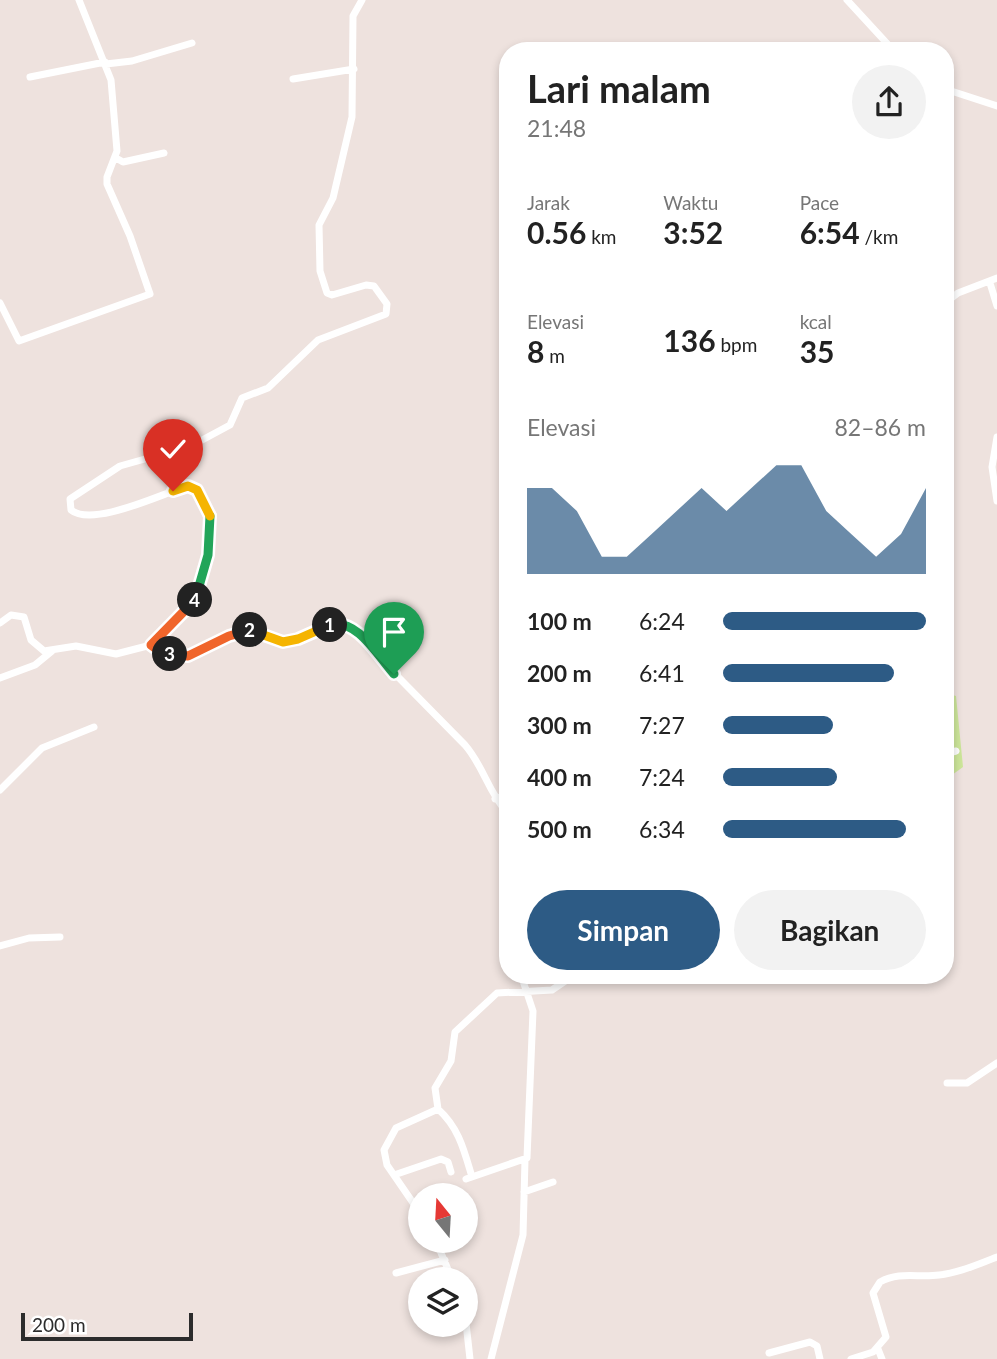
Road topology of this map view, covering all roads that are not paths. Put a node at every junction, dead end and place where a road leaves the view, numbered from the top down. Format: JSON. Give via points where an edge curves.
{"nodes":[{"id":1,"x":79,"y":0,"type":"edge"},
{"id":2,"x":362,"y":0,"type":"edge"},
{"id":3,"x":847,"y":0,"type":"edge"},
{"id":4,"x":886,"y":42,"type":"edge"},
{"id":5,"x":192,"y":43,"type":"dead end"},
{"id":6,"x":105,"y":63,"type":"junction"},
{"id":7,"x":354,"y":69,"type":"junction"},
{"id":8,"x":30,"y":76,"type":"dead end"},
{"id":9,"x":293,"y":79,"type":"dead end"},
{"id":10,"x":954,"y":92,"type":"edge"},
{"id":11,"x":997,"y":106,"type":"edge"},
{"id":12,"x":164,"y":153,"type":"dead end"},
{"id":13,"x":116,"y":158,"type":"junction"},
{"id":14,"x":993,"y":281,"type":"edge"},
{"id":15,"x":954,"y":296,"type":"edge"},
{"id":16,"x":0,"y":303,"type":"edge"},
{"id":17,"x":997,"y":306,"type":"edge"},
{"id":18,"x":997,"y":437,"type":"edge"},
{"id":19,"x":997,"y":501,"type":"edge"},
{"id":20,"x":0,"y":623,"type":"edge"},
{"id":21,"x":151,"y":645,"type":"junction"},
{"id":22,"x":56,"y":648,"type":"junction"},
{"id":23,"x":0,"y":678,"type":"edge"},
{"id":24,"x":94,"y":727,"type":"dead end"},
{"id":25,"x":0,"y":790,"type":"edge"},
{"id":26,"x":499,"y":797,"type":"edge"},
{"id":27,"x":495,"y":799,"type":"junction"},
{"id":28,"x":499,"y":804,"type":"edge"},
{"id":29,"x":60,"y":937,"type":"dead end"},
{"id":30,"x":0,"y":946,"type":"edge"},
{"id":31,"x":524,"y":984,"type":"edge"},
{"id":32,"x":561,"y":984,"type":"edge"},
{"id":33,"x":527,"y":991,"type":"junction"},
{"id":34,"x":997,"y":1063,"type":"edge"},
{"id":35,"x":947,"y":1083,"type":"dead end"},
{"id":36,"x":438,"y":1109,"type":"junction"},
{"id":37,"x":525,"y":1160,"type":"junction"},
{"id":38,"x":451,"y":1171,"type":"dead end"},
{"id":39,"x":394,"y":1175,"type":"junction"},
{"id":40,"x":553,"y":1182,"type":"dead end"},
{"id":41,"x":524,"y":1192,"type":"junction"},
{"id":42,"x":408,"y":1195,"type":"edge"},
{"id":43,"x":442,"y":1253,"type":"edge"},
{"id":44,"x":997,"y":1257,"type":"edge"},
{"id":45,"x":445,"y":1260,"type":"junction"},
{"id":46,"x":448,"y":1267,"type":"edge"},
{"id":47,"x":396,"y":1273,"type":"dead end"},
{"id":48,"x":468,"y":1337,"type":"edge"},
{"id":49,"x":878,"y":1349,"type":"junction"},
{"id":50,"x":769,"y":1353,"type":"dead end"},
{"id":51,"x":470,"y":1359,"type":"edge"},
{"id":52,"x":491,"y":1359,"type":"edge"},
{"id":53,"x":820,"y":1359,"type":"edge"},
{"id":54,"x":852,"y":1359,"type":"edge"},
{"id":55,"x":882,"y":1359,"type":"edge"}],
"edges":[{"from":1,"to":6,"type":"street"},
{"from":2,"to":7,"type":"street","via":[[354,14]]},
{"from":3,"to":4,"type":"street"},
{"from":5,"to":6,"type":"street","via":[[132,61]]},
{"from":6,"to":8,"type":"street"},
{"from":6,"to":13,"type":"street","via":[[114,102]]},
{"from":7,"to":9,"type":"street"},
{"from":7,"to":21,"type":"street","via":[[352,112],[337,185],[319,223],[320,271],[330,295],[376,287],[387,304],[386,314],[318,340],[268,388],[242,398],[230,425],[191,446],[120,466],[70,499],[71,510],[77,514],[122,510],[188,486],[202,497],[209,514],[209,542],[197,597]]},
{"from":10,"to":11,"type":"street"},
{"from":12,"to":13,"type":"street","via":[[123,162]]},
{"from":13,"to":16,"type":"street","via":[[107,184],[150,295],[19,341]]},
{"from":14,"to":15,"type":"street"},
{"from":14,"to":17,"type":"street"},
{"from":18,"to":19,"type":"street","via":[[992,467]]},
{"from":20,"to":22,"type":"street","via":[[20,615],[41,650]]},
{"from":21,"to":22,"type":"street","via":[[116,654],[76,646]]},
{"from":21,"to":27,"type":"street","via":[[166,655],[188,656],[250,630],[283,642],[346,624],[465,745],[478,761]]},
{"from":22,"to":23,"type":"street","via":[[35,665]]},
{"from":24,"to":25,"type":"street","via":[[42,748]]},
{"from":26,"to":27,"type":"street"},
{"from":27,"to":28,"type":"street"},
{"from":29,"to":30,"type":"street","via":[[29,938]]},
{"from":31,"to":33,"type":"street"},
{"from":32,"to":33,"type":"street","via":[[552,990]]},
{"from":33,"to":36,"type":"street","via":[[496,993],[455,1032],[451,1061],[435,1088]]},
{"from":33,"to":37,"type":"street","via":[[533,1011]]},
{"from":34,"to":35,"type":"street","via":[[967,1083]]},
{"from":36,"to":37,"type":"street","via":[[458,1133],[469,1178]]},
{"from":36,"to":39,"type":"street","via":[[391,1132],[384,1150]]},
{"from":37,"to":41,"type":"street"},
{"from":38,"to":39,"type":"street","via":[[441,1159]]},
{"from":39,"to":42,"type":"street"},
{"from":40,"to":41,"type":"street"},
{"from":41,"to":52,"type":"street","via":[[522,1239]]},
{"from":43,"to":45,"type":"street"},
{"from":44,"to":49,"type":"street","via":[[958,1271],[902,1274],[880,1282],[873,1293],[886,1337]]},
{"from":45,"to":46,"type":"street"},
{"from":45,"to":47,"type":"street"},
{"from":48,"to":51,"type":"street"},
{"from":49,"to":54,"type":"street"},
{"from":49,"to":55,"type":"street"},
{"from":50,"to":53,"type":"street","via":[[810,1342],[817,1346]]}]}
